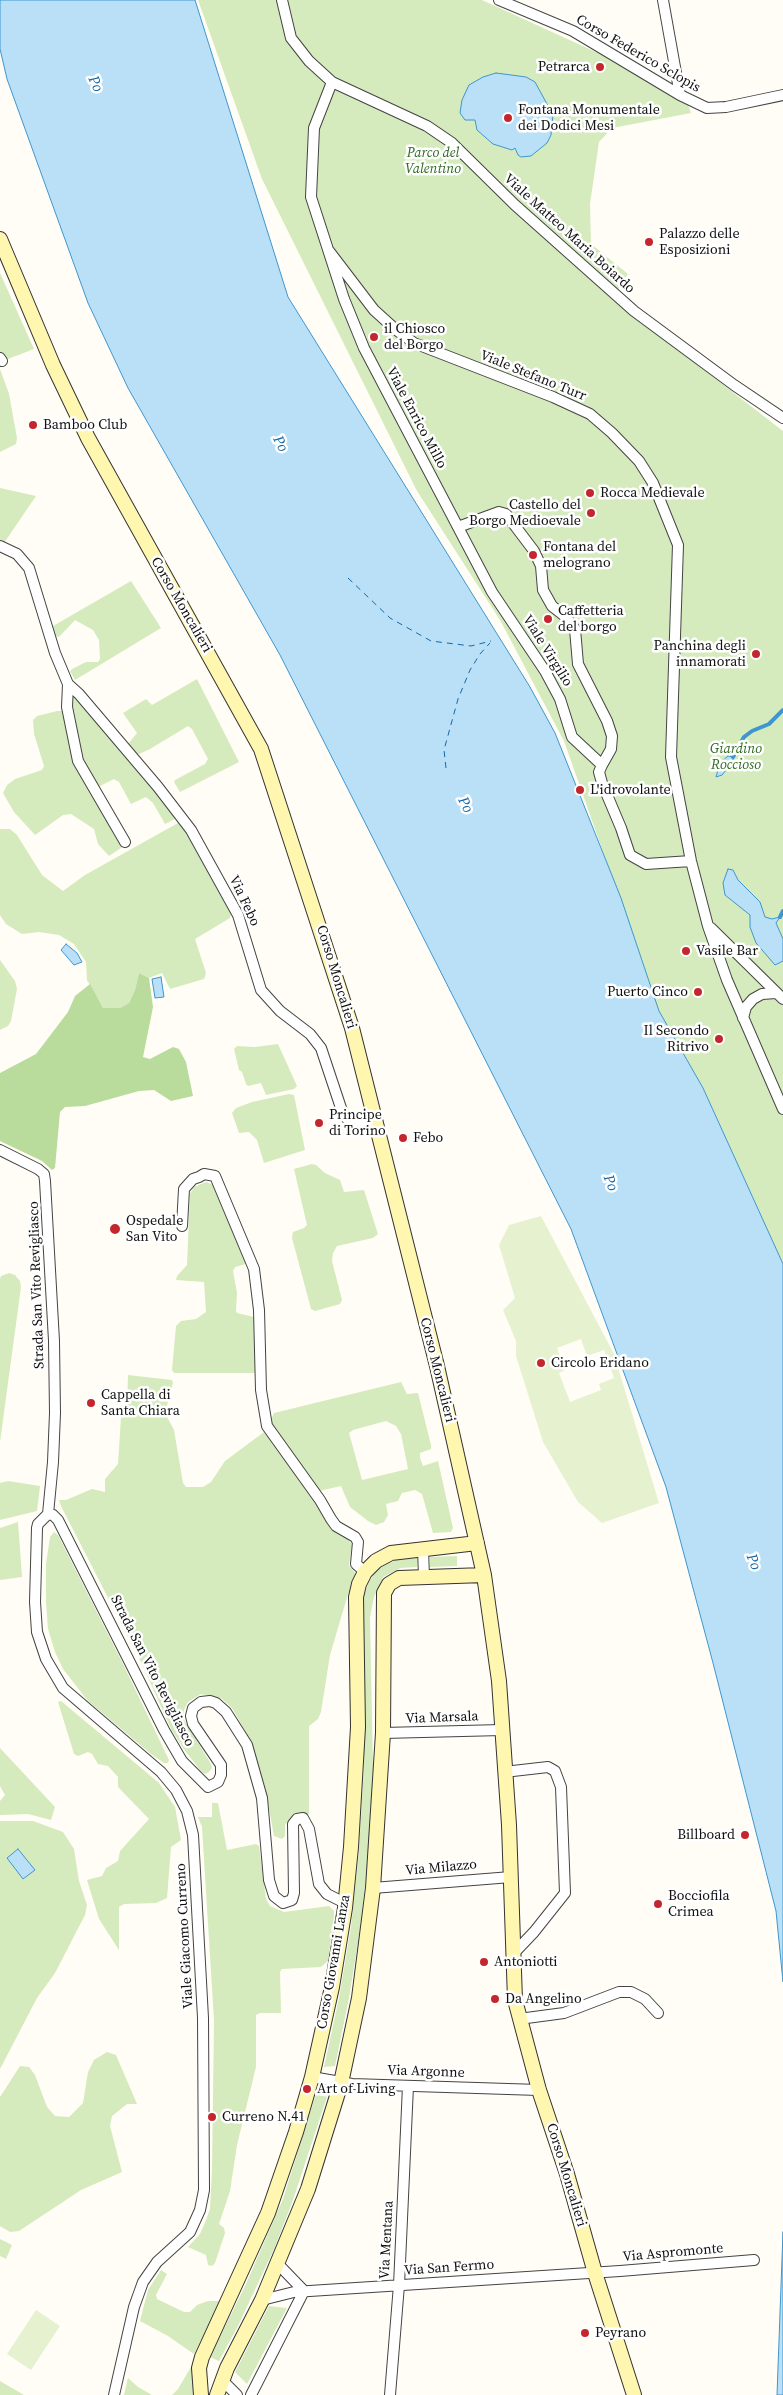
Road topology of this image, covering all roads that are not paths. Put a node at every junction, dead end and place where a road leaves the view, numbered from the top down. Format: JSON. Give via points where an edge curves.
{"nodes":[{"id":1,"x":282,"y":0,"type":"edge"},
{"id":2,"x":499,"y":0,"type":"edge"},
{"id":3,"x":663,"y":0,"type":"edge"},
{"id":4,"x":332,"y":82,"type":"junction"},
{"id":5,"x":680,"y":95,"type":"junction"},
{"id":6,"x":783,"y":96,"type":"edge"},
{"id":7,"x":0,"y":239,"type":"edge"},
{"id":8,"x":329,"y":251,"type":"junction"},
{"id":9,"x":783,"y":418,"type":"edge"},
{"id":10,"x":458,"y":527,"type":"junction"},
{"id":11,"x":0,"y":546,"type":"edge"},
{"id":12,"x":492,"y":592,"type":"joint"},
{"id":13,"x":68,"y":684,"type":"junction"},
{"id":14,"x":602,"y":765,"type":"junction"},
{"id":15,"x":126,"y":842,"type":"dead end"},
{"id":16,"x":690,"y":861,"type":"junction"},
{"id":17,"x":708,"y":926,"type":"junction"},
{"id":18,"x":780,"y":996,"type":"edge"},
{"id":19,"x":743,"y":1018,"type":"junction"},
{"id":20,"x":783,"y":1110,"type":"edge"},
{"id":21,"x":376,"y":1122,"type":"junction"},
{"id":22,"x":0,"y":1150,"type":"edge"},
{"id":23,"x":182,"y":1226,"type":"dead end"},
{"id":24,"x":48,"y":1514,"type":"junction"},
{"id":25,"x":477,"y":1543,"type":"junction"},
{"id":26,"x":423,"y":1549,"type":"junction"},
{"id":27,"x":365,"y":1572,"type":"junction"},
{"id":28,"x":484,"y":1575,"type":"junction"},
{"id":29,"x":424,"y":1577,"type":"junction"},
{"id":30,"x":502,"y":1730,"type":"junction"},
{"id":31,"x":383,"y":1733,"type":"junction"},
{"id":32,"x":504,"y":1772,"type":"junction"},
{"id":33,"x":511,"y":1877,"type":"junction"},
{"id":34,"x":374,"y":1888,"type":"junction"},
{"id":35,"x":345,"y":1904,"type":"junction"},
{"id":36,"x":514,"y":1953,"type":"junction"},
{"id":37,"x":658,"y":2012,"type":"dead end"},
{"id":38,"x":519,"y":2019,"type":"junction"},
{"id":39,"x":312,"y":2077,"type":"junction"},
{"id":40,"x":341,"y":2082,"type":"junction"},
{"id":41,"x":408,"y":2086,"type":"junction"},
{"id":42,"x":539,"y":2090,"type":"junction"},
{"id":43,"x":754,"y":2260,"type":"dead end"},
{"id":44,"x":277,"y":2262,"type":"junction"},
{"id":45,"x":595,"y":2273,"type":"junction"},
{"id":46,"x":398,"y":2285,"type":"junction"},
{"id":47,"x":304,"y":2291,"type":"junction"},
{"id":48,"x":262,"y":2300,"type":"junction"},
{"id":49,"x":223,"y":2382,"type":"junction"},
{"id":50,"x":114,"y":2395,"type":"edge"},
{"id":51,"x":202,"y":2395,"type":"edge"},
{"id":52,"x":217,"y":2395,"type":"edge"},
{"id":53,"x":237,"y":2395,"type":"edge"},
{"id":54,"x":251,"y":2395,"type":"edge"},
{"id":55,"x":390,"y":2395,"type":"edge"},
{"id":56,"x":634,"y":2395,"type":"edge"}],
"edges":[{"from":1,"to":4,"type":"street","name":"Viale Matteo Maria Boiardo","via":[[291,38],[309,61]]},
{"from":2,"to":5,"type":"street","name":"Corso Federico Sclopis","via":[[573,32]]},
{"from":3,"to":5,"type":"street"},
{"from":4,"to":8,"type":"street","name":"Viale Stefano Turr","via":[[314,128],[311,197]]},
{"from":4,"to":9,"type":"street","name":"Viale Matteo Maria Boiardo","via":[[427,126],[452,143],[512,202],[634,311]]},
{"from":5,"to":6,"type":"street","name":"Corso Federico Sclopis","via":[[707,108]]},
{"from":7,"to":21,"type":"main road","name":"Corso Moncalieri","via":[[88,438],[261,749],[352,1028]]},
{"from":8,"to":10,"type":"street","name":"Viale Enrico Millo","via":[[364,348]]},
{"from":8,"to":16,"type":"street","name":"Viale Stefano Turr","via":[[374,310],[414,343],[590,414],[639,462],[653,483],[678,545],[671,757]]},
{"from":10,"to":12,"type":"street","name":"Viale Enrico Millo"},
{"from":10,"to":14,"type":"street","via":[[498,512],[506,514],[534,551],[541,566],[543,590],[548,600],[575,630],[578,664],[612,736],[611,749]]},
{"from":11,"to":13,"type":"street","name":"Via Febo","via":[[17,554],[29,568]]},
{"from":12,"to":14,"type":"street","name":"Viale Virgilio","via":[[545,671],[560,699],[572,738]]},
{"from":13,"to":15,"type":"street","name":"Via Febo","via":[[67,707],[78,761]]},
{"from":13,"to":21,"type":"street","name":"Via Febo","via":[[152,779],[192,830],[238,915],[261,990],[322,1048],[342,1111],[352,1122]]},
{"from":14,"to":16,"type":"street","via":[[599,772],[602,783],[630,855],[646,864]]},
{"from":16,"to":17,"type":"street"},
{"from":17,"to":18,"type":"street"},
{"from":17,"to":19,"type":"street"},
{"from":18,"to":19,"type":"street","via":[[762,994],[753,999]]},
{"from":19,"to":20,"type":"street"},
{"from":21,"to":25,"type":"main road","name":"Corso Moncalieri"},
{"from":22,"to":24,"type":"street","name":"Strada San Vito Revigliasco","via":[[38,1169],[44,1174],[45,1181],[54,1394]]},
{"from":23,"to":27,"type":"street","via":[[184,1189],[193,1179],[204,1174],[215,1176],[254,1269],[262,1390],[268,1426],[336,1526],[355,1537],[358,1542],[356,1564]]},
{"from":24,"to":35,"type":"street","name":"Strada San Vito Revigliasco","via":[[58,1520],[182,1761],[208,1787],[214,1786],[221,1775],[221,1766],[193,1724],[193,1708],[201,1702],[216,1703],[226,1712],[247,1745],[262,1798],[269,1880],[274,1896],[283,1903],[292,1900],[293,1824],[303,1818],[309,1830],[319,1884],[327,1894]]},
{"from":24,"to":50,"type":"street","name":"Viale Giacomo Curreno","via":[[37,1528],[35,1602],[37,1632],[46,1659],[63,1688],[161,1772],[187,1811],[193,1834],[203,2018],[204,2190],[200,2210],[190,2232],[157,2262],[142,2282]]},
{"from":25,"to":26,"type":"main road"},
{"from":25,"to":28,"type":"main road","name":"Corso Moncalieri"},
{"from":26,"to":27,"type":"main road","via":[[391,1553]]},
{"from":26,"to":29,"type":"street"},
{"from":27,"to":35,"type":"main road","name":"Corso Giovanni Lanza","via":[[356,1597],[358,1728]]},
{"from":28,"to":29,"type":"main road","name":"Corso Giovanni Lanza"},
{"from":28,"to":30,"type":"main road","name":"Corso Moncalieri","via":[[499,1681]]},
{"from":29,"to":31,"type":"main road","name":"Corso Giovanni Lanza","via":[[399,1578],[389,1584],[384,1594]]},
{"from":30,"to":31,"type":"street","name":"Via Marsala"},
{"from":30,"to":32,"type":"main road","name":"Corso Moncalieri"},
{"from":31,"to":34,"type":"main road","name":"Corso Giovanni Lanza"},
{"from":32,"to":33,"type":"main road","name":"Corso Moncalieri"},
{"from":32,"to":36,"type":"street","via":[[548,1767],[554,1771],[561,1787],[564,1893]]},
{"from":33,"to":34,"type":"street","name":"Via Milazzo"},
{"from":33,"to":36,"type":"main road","name":"Corso Moncalieri"},
{"from":34,"to":40,"type":"main road","name":"Corso Giovanni Lanza","via":[[359,1998]]},
{"from":35,"to":39,"type":"main road","name":"Corso Giovanni Lanza","via":[[332,1987]]},
{"from":36,"to":38,"type":"main road","name":"Corso Moncalieri","via":[[515,2000]]},
{"from":37,"to":38,"type":"street","via":[[645,1999],[631,1992],[619,1992],[564,2013]]},
{"from":38,"to":42,"type":"main road","name":"Corso Moncalieri"},
{"from":39,"to":40,"type":"street","name":"Via Argonne"},
{"from":39,"to":51,"type":"main road","name":"Corso Giovanni Lanza","via":[[268,2213],[202,2358],[199,2368]]},
{"from":40,"to":41,"type":"street","name":"Via Argonne"},
{"from":40,"to":44,"type":"main road","name":"Corso Giovanni Lanza","via":[[308,2189]]},
{"from":41,"to":42,"type":"street","name":"Via Argonne"},
{"from":41,"to":46,"type":"street","name":"Via Mentana"},
{"from":42,"to":45,"type":"main road","name":"Corso Moncalieri"},
{"from":43,"to":45,"type":"street","name":"Via Aspromonte"},
{"from":44,"to":47,"type":"street"},
{"from":44,"to":48,"type":"main road","name":"Corso Giovanni Lanza"},
{"from":45,"to":46,"type":"street","name":"Via San Fermo"},
{"from":45,"to":56,"type":"main road","name":"Corso Moncalieri"},
{"from":46,"to":47,"type":"street","name":"Via San Fermo"},
{"from":46,"to":55,"type":"street","name":"Via Mentana"},
{"from":47,"to":48,"type":"street","name":"Via San Fermo"},
{"from":47,"to":54,"type":"street"},
{"from":48,"to":49,"type":"main road","name":"Corso Giovanni Lanza"},
{"from":49,"to":52,"type":"main road","name":"Corso Giovanni Lanza"},
{"from":49,"to":53,"type":"street"}]}
